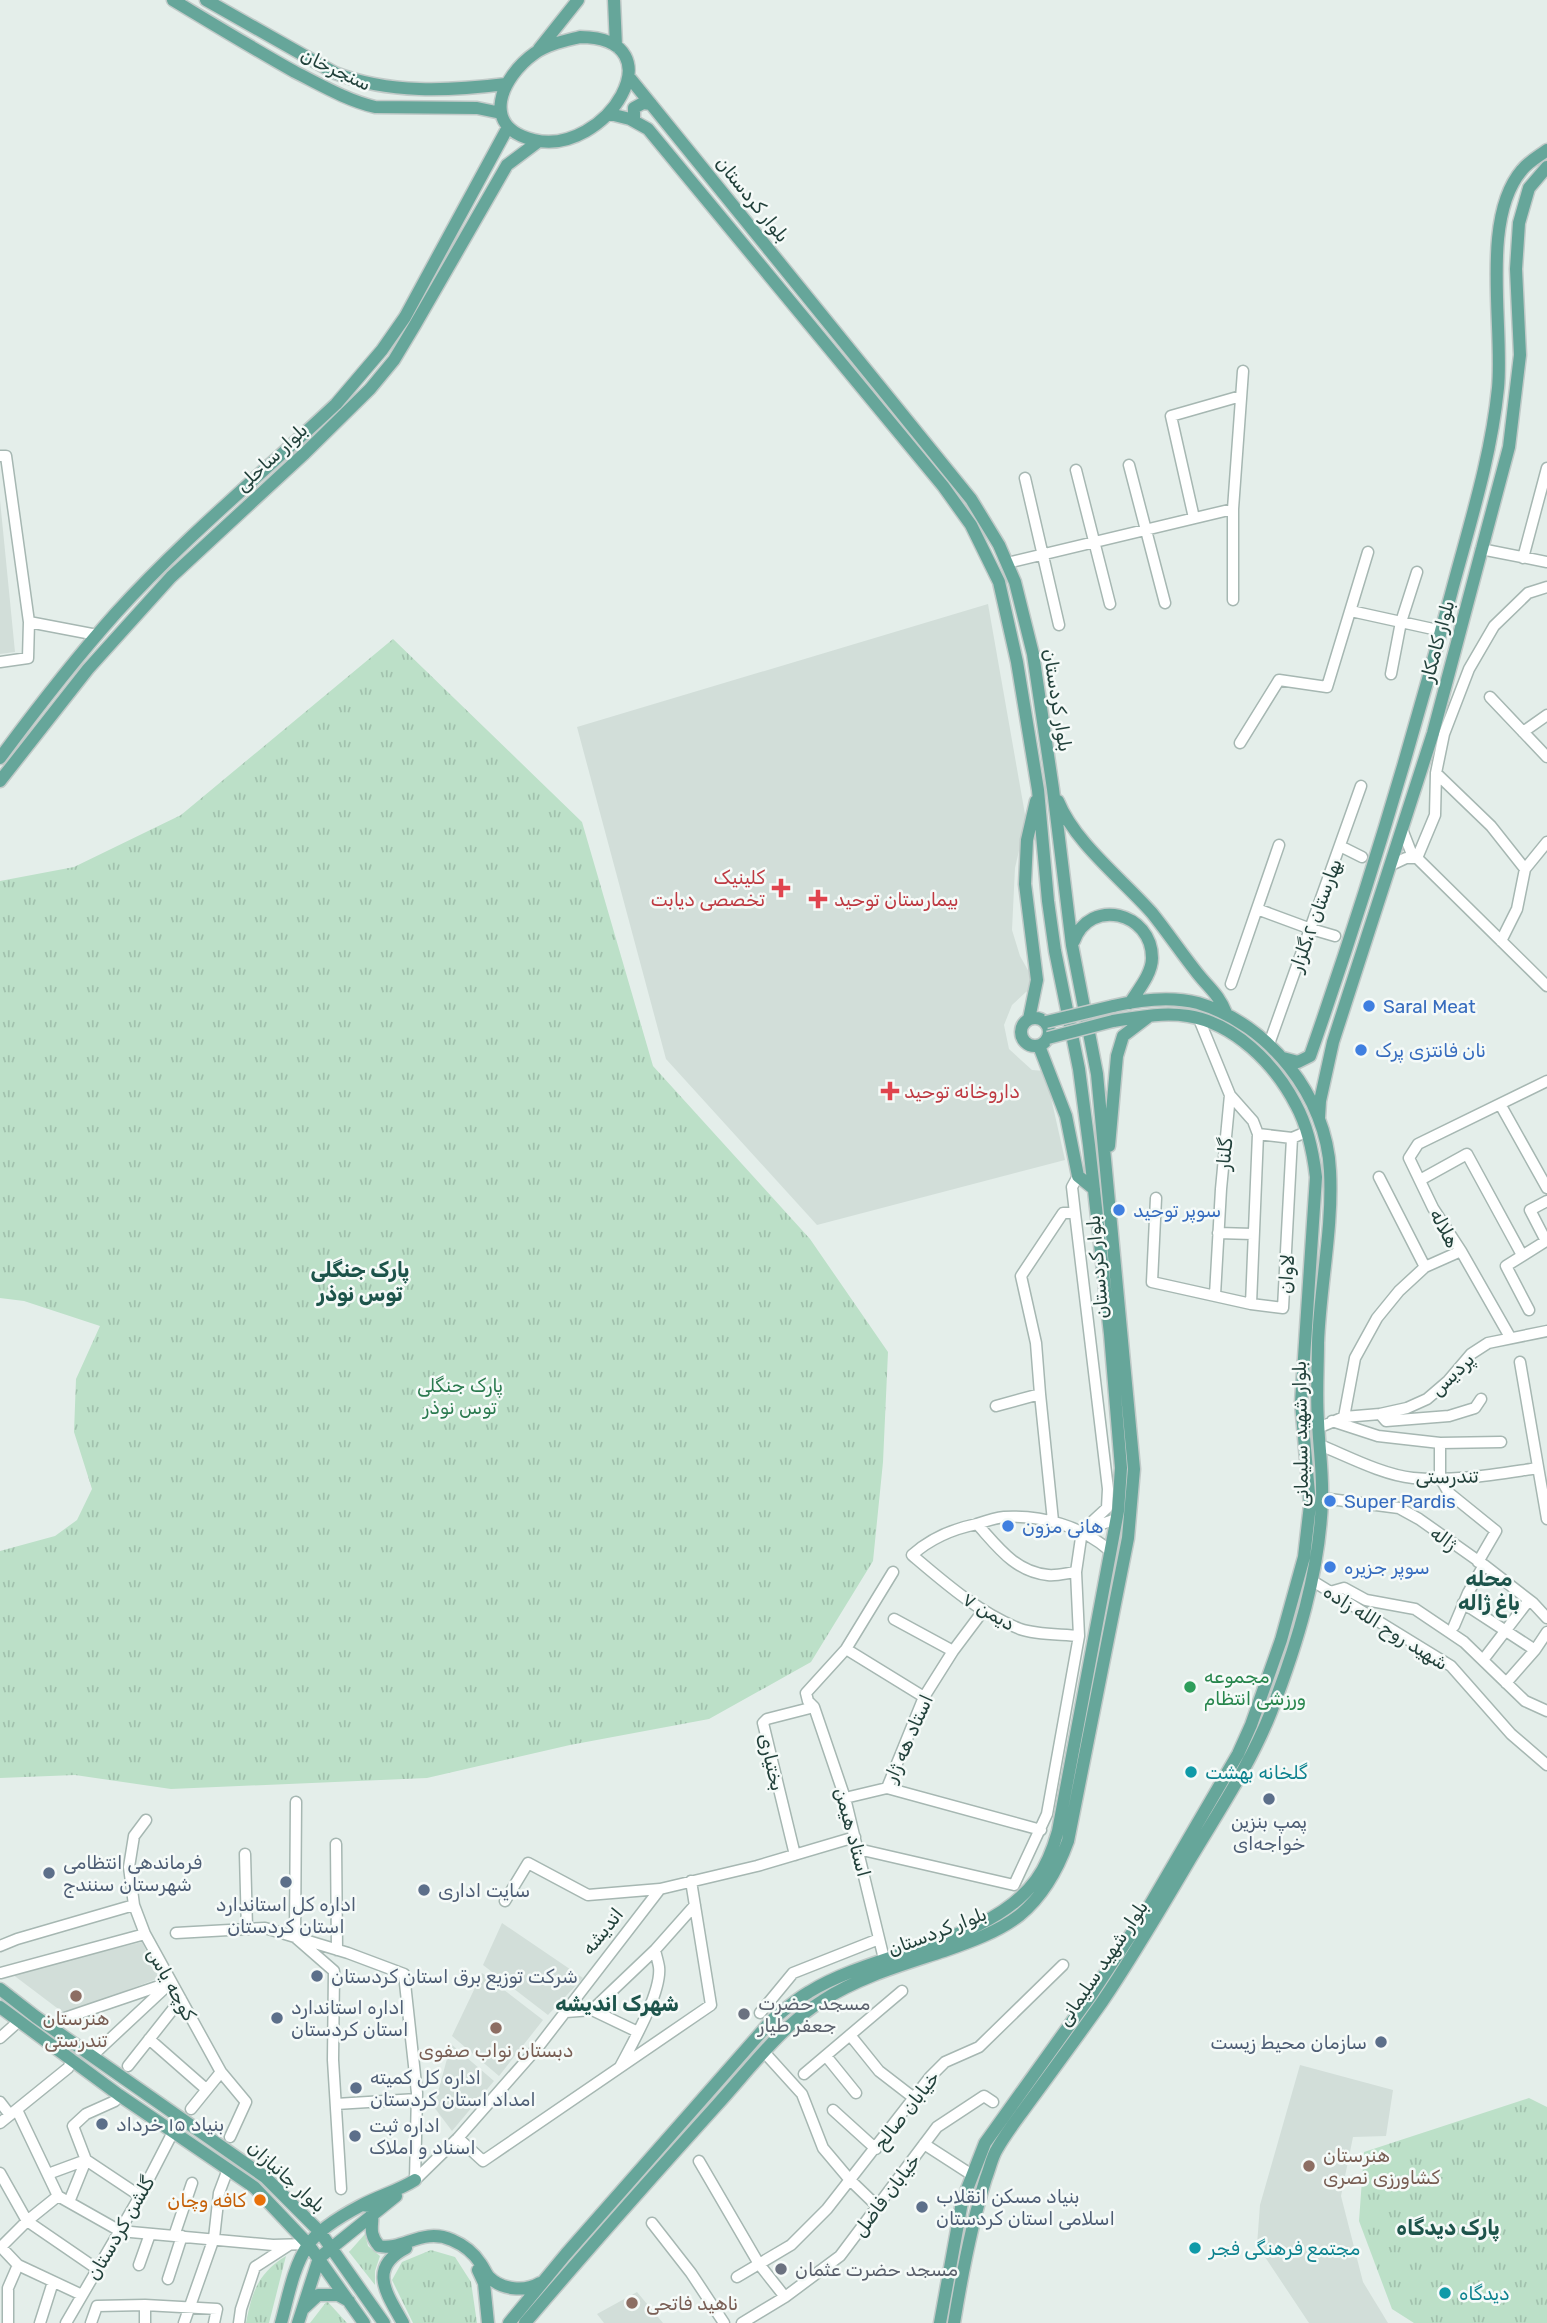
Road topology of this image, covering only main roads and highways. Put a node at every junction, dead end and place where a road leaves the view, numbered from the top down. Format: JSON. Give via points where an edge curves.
{"nodes":[{"id":1,"x":173,"y":0,"type":"edge"},
{"id":2,"x":206,"y":0,"type":"edge"},
{"id":3,"x":578,"y":0,"type":"edge"},
{"id":4,"x":614,"y":0,"type":"edge"},
{"id":5,"x":617,"y":46,"type":"junction"},
{"id":6,"x":536,"y":52,"type":"junction"},
{"id":7,"x":629,"y":77,"type":"junction"},
{"id":8,"x":506,"y":84,"type":"junction"},
{"id":9,"x":650,"y":104,"type":"junction"},
{"id":10,"x":501,"y":113,"type":"junction"},
{"id":11,"x":610,"y":114,"type":"junction"},
{"id":12,"x":634,"y":121,"type":"junction"},
{"id":13,"x":508,"y":127,"type":"junction"},
{"id":14,"x":538,"y":141,"type":"junction"},
{"id":15,"x":1547,"y":150,"type":"edge"},
{"id":16,"x":1547,"y":167,"type":"edge"},
{"id":17,"x":1516,"y":269,"type":"junction"},
{"id":18,"x":1497,"y":271,"type":"junction"},
{"id":19,"x":1496,"y":287,"type":"junction"},
{"id":20,"x":1517,"y":289,"type":"junction"},
{"id":21,"x":887,"y":394,"type":"junction"},
{"id":22,"x":875,"y":404,"type":"junction"},
{"id":23,"x":0,"y":758,"type":"edge"},
{"id":24,"x":0,"y":781,"type":"edge"},
{"id":25,"x":1054,"y":789,"type":"junction"},
{"id":26,"x":1038,"y":790,"type":"junction"},
{"id":27,"x":1072,"y":945,"type":"junction"},
{"id":28,"x":1130,"y":1003,"type":"junction"},
{"id":29,"x":1226,"y":1013,"type":"junction"},
{"id":30,"x":1153,"y":1014,"type":"junction"},
{"id":31,"x":1029,"y":1019,"type":"junction"},
{"id":32,"x":1046,"y":1022,"type":"junction"},
{"id":33,"x":1044,"y":1042,"type":"junction"},
{"id":34,"x":1310,"y":1056,"type":"junction"},
{"id":35,"x":1283,"y":1058,"type":"junction"},
{"id":36,"x":1328,"y":1059,"type":"junction"},
{"id":37,"x":1319,"y":1120,"type":"junction"},
{"id":38,"x":1107,"y":1167,"type":"junction"},
{"id":39,"x":1094,"y":1189,"type":"junction"},
{"id":40,"x":1308,"y":1269,"type":"junction"},
{"id":41,"x":1325,"y":1271,"type":"junction"},
{"id":42,"x":1308,"y":1287,"type":"junction"},
{"id":43,"x":1323,"y":1289,"type":"junction"},
{"id":44,"x":1180,"y":1863,"type":"junction"},
{"id":45,"x":885,"y":1965,"type":"junction"},
{"id":46,"x":0,"y":1989,"type":"edge"},
{"id":47,"x":0,"y":2007,"type":"edge"},
{"id":48,"x":1035,"y":2083,"type":"junction"},
{"id":49,"x":362,"y":2204,"type":"junction"},
{"id":50,"x":372,"y":2216,"type":"junction"},
{"id":51,"x":320,"y":2232,"type":"junction"},
{"id":52,"x":308,"y":2244,"type":"junction"},
{"id":53,"x":331,"y":2246,"type":"junction"},
{"id":54,"x":566,"y":2254,"type":"junction"},
{"id":55,"x":319,"y":2258,"type":"junction"},
{"id":56,"x":576,"y":2263,"type":"junction"},
{"id":57,"x":543,"y":2281,"type":"junction"},
{"id":58,"x":349,"y":2301,"type":"junction"},
{"id":59,"x":299,"y":2319,"type":"edge"},
{"id":60,"x":281,"y":2323,"type":"edge"},
{"id":61,"x":364,"y":2323,"type":"edge"},
{"id":62,"x":384,"y":2323,"type":"edge"},
{"id":63,"x":403,"y":2323,"type":"edge"},
{"id":64,"x":488,"y":2323,"type":"edge"},
{"id":65,"x":509,"y":2323,"type":"edge"},
{"id":66,"x":525,"y":2323,"type":"edge"},
{"id":67,"x":940,"y":2323,"type":"edge"},
{"id":68,"x":954,"y":2323,"type":"edge"}],
"edges":[{"from":1,"to":10,"type":"main road","name":"سنجرخان","via":[[359,103],[477,107]]},
{"from":2,"to":8,"type":"main road","name":"سنجرخان","via":[[355,81],[423,89]]},
{"from":3,"to":6,"type":"main road"},
{"from":4,"to":5,"type":"main road"},
{"from":5,"to":6,"type":"main road","via":[[600,37],[580,37]]},
{"from":5,"to":7,"type":"main road"},
{"from":6,"to":8,"type":"main road"},
{"from":7,"to":9,"type":"main road","name":"بلوار کردستان"},
{"from":7,"to":11,"type":"main road"},
{"from":8,"to":10,"type":"main road","via":[[500,97]]},
{"from":9,"to":12,"type":"main road","via":[[634,108]]},
{"from":9,"to":21,"type":"main road","name":"بلوار کردستان"},
{"from":10,"to":13,"type":"main road"},
{"from":11,"to":12,"type":"main road","name":"بلوار کردستان"},
{"from":11,"to":14,"type":"main road","via":[[565,139]]},
{"from":12,"to":22,"type":"main road","name":"بلوار کردستان","via":[[648,129]]},
{"from":13,"to":14,"type":"main road"},
{"from":13,"to":23,"type":"main road","name":"بلوار ساحلی","via":[[405,317],[360,378],[162,566],[97,635]]},
{"from":14,"to":24,"type":"main road","name":"بلوار ساحلی","via":[[507,165],[394,360],[370,389],[171,577],[80,678]]},
{"from":15,"to":18,"type":"main road","name":"بلوار کامکار","via":[[1522,170],[1510,192],[1502,213]]},
{"from":16,"to":17,"type":"main road","name":"بلوار کامکار","via":[[1529,188],[1519,223]]},
{"from":17,"to":18,"type":"main road","via":[[1509,274]]},
{"from":17,"to":20,"type":"main road","name":"بلوار کامکار"},
{"from":18,"to":19,"type":"main road","name":"بلوار کامکار"},
{"from":19,"to":20,"type":"main road","via":[[1509,283]]},
{"from":19,"to":34,"type":"main road","name":"بلوار کامکار","via":[[1499,386],[1491,436],[1394,801]]},
{"from":20,"to":36,"type":"main road","name":"بلوار کامکار","via":[[1520,355],[1509,447],[1433,733]]},
{"from":21,"to":22,"type":"main road"},
{"from":21,"to":25,"type":"main road","name":"بلوار کردستان","via":[[971,499],[1007,563],[1032,654]]},
{"from":22,"to":26,"type":"main road","name":"بلوار کردستان","via":[[964,516],[999,582]]},
{"from":25,"to":27,"type":"main road","name":"بلوار کردستان"},
{"from":25,"to":29,"type":"main road","via":[[1067,819],[1153,914],[1221,999]]},
{"from":26,"to":31,"type":"main road","via":[[1027,840],[1037,980]]},
{"from":26,"to":39,"type":"main road","name":"بلوار کردستان","via":[[1055,951],[1079,1069]]},
{"from":27,"to":28,"type":"main road","via":[[1079,928],[1093,918],[1115,914],[1136,921],[1148,940],[1152,960]]},
{"from":27,"to":38,"type":"main road","name":"بلوار کردستان","via":[[1097,1073]]},
{"from":28,"to":29,"type":"main road","name":"بلوار شهید سلیمانی","via":[[1194,1002]]},
{"from":28,"to":32,"type":"main road","name":"بلوار شهید سلیمانی","bridge":true},
{"from":29,"to":35,"type":"main road","name":"بلوار شهید سلیمانی"},
{"from":30,"to":33,"type":"main road","name":"بلوار شهید سلیمانی","bridge":true},
{"from":30,"to":38,"type":"main road","via":[[1123,1036],[1117,1056]]},
{"from":30,"to":40,"type":"main road","name":"بلوار شهید سلیمانی","via":[[1188,1016],[1221,1026],[1251,1048],[1296,1104],[1316,1177]]},
{"from":31,"to":32,"type":"main road"},
{"from":31,"to":33,"type":"main road","via":[[1021,1034],[1028,1044]]},
{"from":32,"to":33,"type":"main road","via":[[1049,1030]]},
{"from":33,"to":39,"type":"main road","via":[[1078,1176]]},
{"from":34,"to":35,"type":"main road","via":[[1298,1062]]},
{"from":34,"to":36,"type":"main road","via":[[1317,1066]]},
{"from":35,"to":37,"type":"main road","name":"بلوار شهید سلیمانی"},
{"from":36,"to":37,"type":"main road","name":"بلوار کامکار"},
{"from":37,"to":41,"type":"main road","name":"بلوار شهید سلیمانی","via":[[1330,1168]]},
{"from":38,"to":45,"type":"main road","name":"بلوار کردستان","via":[[1134,1469],[1128,1538],[1068,1841],[1049,1882],[1020,1914],[1001,1927],[972,1941]]},
{"from":39,"to":45,"type":"main road","name":"بلوار کردستان","via":[[1121,1468],[1116,1519],[1058,1831],[1034,1882],[995,1915]]},
{"from":40,"to":41,"type":"main road"},
{"from":40,"to":42,"type":"main road","name":"بلوار شهید سلیمانی"},
{"from":41,"to":43,"type":"main road","name":"بلوار شهید سلیمانی"},
{"from":42,"to":43,"type":"main road"},
{"from":42,"to":44,"type":"main road","name":"بلوار شهید سلیمانی","via":[[1301,1403],[1310,1504],[1304,1557],[1251,1725]]},
{"from":43,"to":44,"type":"main road","name":"بلوار شهید سلیمانی","via":[[1318,1428],[1322,1498],[1311,1580],[1271,1711],[1251,1756]]},
{"from":44,"to":48,"type":"main road","name":"بلوار شهید سلیمانی"},
{"from":45,"to":54,"type":"main road","name":"بلوار کردستان","via":[[809,1991],[771,2021]]},
{"from":45,"to":56,"type":"main road","name":"بلوار کردستان","via":[[820,2001],[787,2029]]},
{"from":46,"to":51,"type":"main road","name":"بلوار جانبازان","via":[[265,2177]]},
{"from":47,"to":52,"type":"main road","name":"بلوار جانبازان","via":[[254,2187]]},
{"from":48,"to":67,"type":"main road","name":"بلوار شهید سلیمانی","via":[[985,2143],[972,2175],[962,2202]]},
{"from":48,"to":68,"type":"main road","name":"بلوار شهید سلیمانی","via":[[995,2151],[979,2199]]},
{"from":49,"to":50,"type":"main road","via":[[370,2206]]},
{"from":49,"to":50,"type":"main road","name":"اندیشه","via":[[415,2180]]},
{"from":49,"to":51,"type":"main road","name":"اندیشه"},
{"from":50,"to":53,"type":"main road","name":"اندیشه"},
{"from":50,"to":57,"type":"main road","via":[[372,2236],[379,2246],[425,2236],[450,2238],[474,2254],[488,2277],[500,2285],[531,2288]]},
{"from":51,"to":52,"type":"main road","name":"اندیشه"},
{"from":51,"to":53,"type":"main road","name":"بلوار جانبازان"},
{"from":52,"to":55,"type":"main road","name":"بلوار جانبازان"},
{"from":52,"to":60,"type":"main road"},
{"from":53,"to":55,"type":"main road","name":"اندیشه"},
{"from":53,"to":62,"type":"main road","name":"بلوار جانبازان"},
{"from":54,"to":56,"type":"main road"},
{"from":54,"to":57,"type":"main road","name":"بلوار کردستان"},
{"from":55,"to":58,"type":"main road","name":"بلوار جانبازان"},
{"from":55,"to":59,"type":"main road"},
{"from":56,"to":66,"type":"main road","name":"بلوار کردستان"},
{"from":57,"to":65,"type":"main road","name":"بلوار کردستان"},
{"from":58,"to":59,"type":"main road","via":[[334,2294],[318,2294]]},
{"from":58,"to":61,"type":"main road","name":"بلوار جانبازان"},
{"from":63,"to":64,"type":"main road","via":[[382,2281],[386,2263],[394,2254],[427,2241],[450,2245],[471,2259],[484,2283]]}]}
